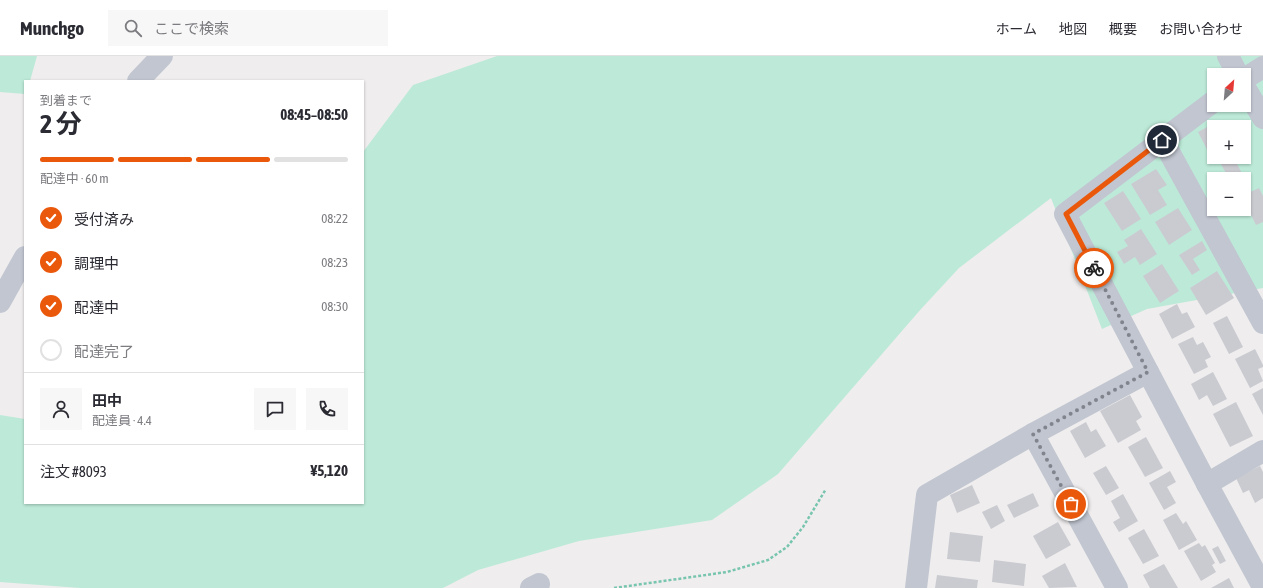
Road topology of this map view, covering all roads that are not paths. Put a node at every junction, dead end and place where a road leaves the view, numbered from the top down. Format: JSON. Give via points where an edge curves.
{"nodes":[{"id":1,"x":162,"y":56,"type":"edge"},
{"id":2,"x":1228,"y":56,"type":"edge"},
{"id":3,"x":1263,"y":67,"type":"edge"},
{"id":4,"x":1234,"y":68,"type":"edge"},
{"id":5,"x":1251,"y":75,"type":"edge"},
{"id":6,"x":139,"y":80,"type":"edge"},
{"id":7,"x":1251,"y":98,"type":"edge"},
{"id":8,"x":1207,"y":106,"type":"edge"},
{"id":9,"x":1263,"y":118,"type":"edge"},
{"id":10,"x":1162,"y":140,"type":"junction"},
{"id":11,"x":24,"y":259,"type":"edge"},
{"id":12,"x":0,"y":302,"type":"edge"},
{"id":13,"x":1263,"y":323,"type":"edge"},
{"id":14,"x":1148,"y":372,"type":"junction"},
{"id":15,"x":1033,"y":434,"type":"junction"},
{"id":16,"x":1263,"y":451,"type":"edge"},
{"id":17,"x":1206,"y":484,"type":"junction"},
{"id":18,"x":1263,"y":587,"type":"edge"},
{"id":19,"x":916,"y":588,"type":"edge"},
{"id":20,"x":1117,"y":588,"type":"edge"}],
"edges":[{"from":1,"to":6,"type":"street"},
{"from":2,"to":4,"type":"street"},
{"from":3,"to":5,"type":"street"},
{"from":7,"to":9,"type":"street"},
{"from":8,"to":10,"type":"street"},
{"from":10,"to":13,"type":"street"},
{"from":10,"to":14,"type":"street","via":[[1066,214]]},
{"from":11,"to":12,"type":"street"},
{"from":14,"to":15,"type":"street"},
{"from":14,"to":17,"type":"street"},
{"from":15,"to":19,"type":"street","via":[[926,495]]},
{"from":15,"to":20,"type":"street"},
{"from":16,"to":17,"type":"street"},
{"from":17,"to":18,"type":"street"}]}
